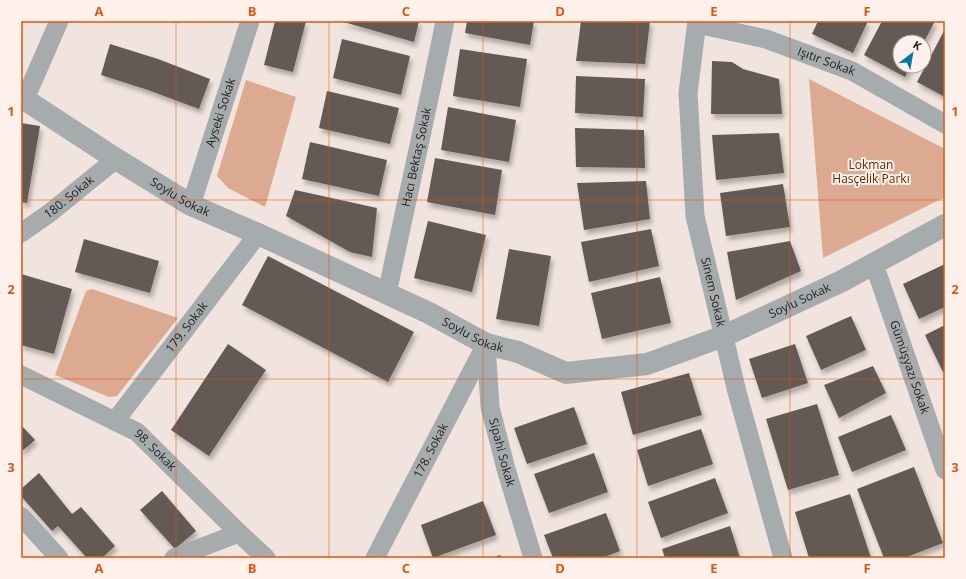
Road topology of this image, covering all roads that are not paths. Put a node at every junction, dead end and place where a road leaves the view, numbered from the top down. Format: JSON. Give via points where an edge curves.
{"nodes":[{"id":1,"x":59,"y":21,"type":"edge"},
{"id":2,"x":250,"y":21,"type":"edge"},
{"id":3,"x":445,"y":21,"type":"edge"},
{"id":4,"x":697,"y":22,"type":"edge"},
{"id":5,"x":22,"y":95,"type":"edge"},
{"id":6,"x":945,"y":124,"type":"edge"},
{"id":7,"x":116,"y":159,"type":"junction"},
{"id":8,"x":191,"y":205,"type":"junction"},
{"id":9,"x":945,"y":225,"type":"edge"},
{"id":10,"x":21,"y":233,"type":"edge"},
{"id":11,"x":258,"y":234,"type":"junction"},
{"id":12,"x":874,"y":264,"type":"junction"},
{"id":13,"x":388,"y":294,"type":"junction"},
{"id":14,"x":724,"y":336,"type":"junction"},
{"id":15,"x":486,"y":344,"type":"junction"},
{"id":16,"x":21,"y":375,"type":"edge"},
{"id":17,"x":115,"y":421,"type":"junction"},
{"id":18,"x":945,"y":470,"type":"edge"},
{"id":19,"x":21,"y":516,"type":"edge"},
{"id":20,"x":239,"y":533,"type":"junction"},
{"id":21,"x":59,"y":558,"type":"edge"},
{"id":22,"x":174,"y":558,"type":"edge"},
{"id":23,"x":266,"y":558,"type":"edge"},
{"id":24,"x":374,"y":558,"type":"edge"},
{"id":25,"x":534,"y":558,"type":"edge"},
{"id":26,"x":784,"y":558,"type":"edge"}],
"edges":[{"from":1,"to":5,"type":"street"},
{"from":2,"to":8,"type":"street","name":"Ayseki Sokak"},
{"from":3,"to":13,"type":"street","name":"Hacı Bektaş Sokak"},
{"from":4,"to":6,"type":"street","name":"Işıtır Sokak","via":[[766,39],[852,70]]},
{"from":4,"to":14,"type":"street","name":"Sinem Sokak","via":[[688,93],[695,216]]},
{"from":5,"to":7,"type":"street","name":"Soylu Sokak"},
{"from":7,"to":8,"type":"street","name":"Soylu Sokak"},
{"from":7,"to":10,"type":"street","name":"180. Sokak"},
{"from":8,"to":11,"type":"street","name":"Soylu Sokak"},
{"from":9,"to":12,"type":"street","name":"Soylu Sokak"},
{"from":11,"to":13,"type":"street","name":"Soylu Sokak"},
{"from":11,"to":17,"type":"street","name":"179. Sokak"},
{"from":12,"to":14,"type":"street","name":"Soylu Sokak"},
{"from":12,"to":18,"type":"street","name":"Gümüşyazı Sokak"},
{"from":13,"to":15,"type":"street","name":"Soylu Sokak"},
{"from":14,"to":15,"type":"street","name":"Soylu Sokak","via":[[647,364],[566,373],[518,352]]},
{"from":14,"to":26,"type":"street","name":"Sinem Sokak","via":[[737,392]]},
{"from":15,"to":24,"type":"street","name":"178. Sokak"},
{"from":15,"to":25,"type":"street","name":"Sipahi Sokak","via":[[490,407]]},
{"from":16,"to":17,"type":"street","name":"98. Sokak"},
{"from":17,"to":20,"type":"street","name":"98. Sokak","via":[[136,432]]},
{"from":19,"to":21,"type":"street"},
{"from":20,"to":22,"type":"street"},
{"from":20,"to":23,"type":"street","name":"98. Sokak"}]}
